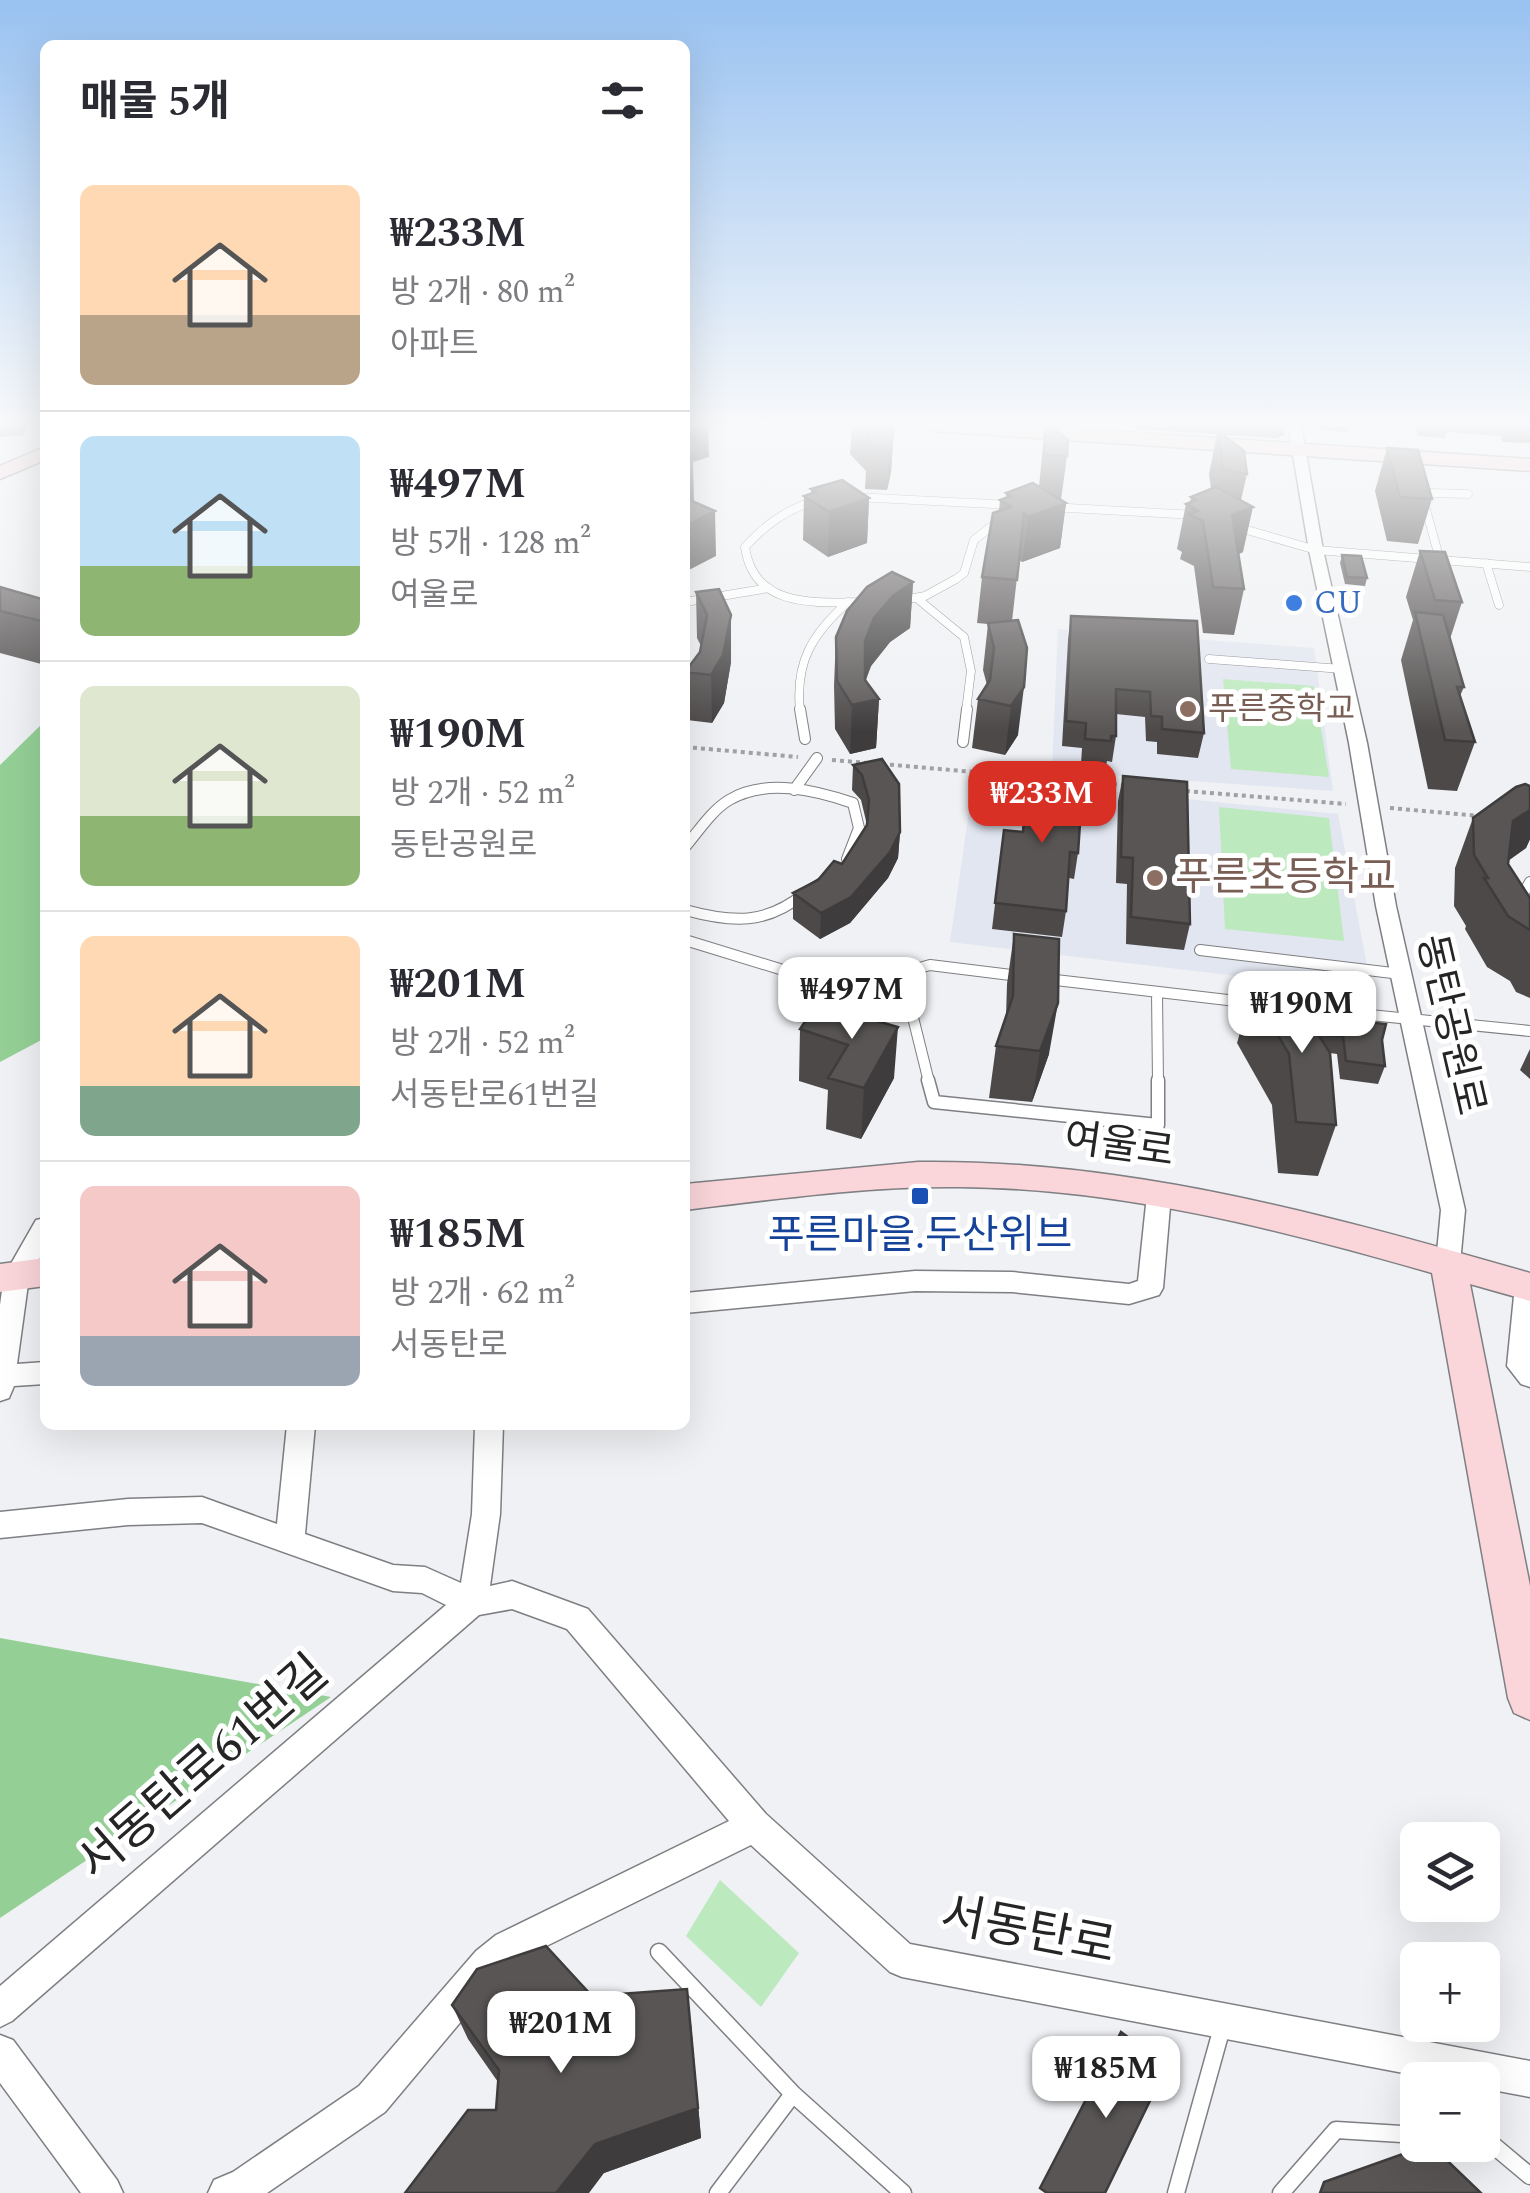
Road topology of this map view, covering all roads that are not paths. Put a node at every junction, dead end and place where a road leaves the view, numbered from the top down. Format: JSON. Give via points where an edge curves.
{"nodes":[{"id":1,"x":765,"y":527,"type":"edge"},
{"id":2,"x":987,"y":527,"type":"edge"},
{"id":3,"x":1237,"y":527,"type":"edge"},
{"id":4,"x":1312,"y":527,"type":"edge"},
{"id":5,"x":1431,"y":527,"type":"edge"},
{"id":6,"x":1316,"y":550,"type":"junction"},
{"id":7,"x":1440,"y":560,"type":"junction"},
{"id":8,"x":1486,"y":563,"type":"junction"},
{"id":9,"x":1530,"y":567,"type":"edge"},
{"id":10,"x":770,"y":588,"type":"junction"},
{"id":11,"x":919,"y":600,"type":"junction"},
{"id":12,"x":690,"y":601,"type":"edge"},
{"id":13,"x":848,"y":601,"type":"junction"},
{"id":14,"x":890,"y":601,"type":"edge"},
{"id":15,"x":876,"y":602,"type":"edge"},
{"id":16,"x":1500,"y":605,"type":"dead end"},
{"id":17,"x":1210,"y":659,"type":"dead end"},
{"id":18,"x":1342,"y":669,"type":"junction"},
{"id":19,"x":805,"y":738,"type":"dead end"},
{"id":20,"x":964,"y":742,"type":"dead end"},
{"id":21,"x":817,"y":758,"type":"road end"},
{"id":22,"x":794,"y":790,"type":"junction"},
{"id":23,"x":690,"y":841,"type":"edge"},
{"id":24,"x":841,"y":866,"type":"edge"},
{"id":25,"x":1530,"y":882,"type":"edge"},
{"id":26,"x":819,"y":884,"type":"edge"},
{"id":27,"x":690,"y":911,"type":"edge"},
{"id":28,"x":1530,"y":925,"type":"edge"},
{"id":29,"x":690,"y":942,"type":"edge"},
{"id":30,"x":1200,"y":950,"type":"dead end"},
{"id":31,"x":902,"y":973,"type":"junction"},
{"id":32,"x":1401,"y":974,"type":"junction"},
{"id":33,"x":1158,"y":992,"type":"junction"},
{"id":34,"x":1412,"y":1021,"type":"junction"},
{"id":35,"x":1530,"y":1031,"type":"edge"},
{"id":36,"x":1158,"y":1195,"type":"junction"},
{"id":37,"x":690,"y":1197,"type":"edge"},
{"id":38,"x":40,"y":1237,"type":"edge"},
{"id":39,"x":1448,"y":1263,"type":"junction"},
{"id":40,"x":21,"y":1276,"type":"edge"},
{"id":41,"x":1529,"y":1287,"type":"edge"},
{"id":42,"x":690,"y":1303,"type":"edge"},
{"id":43,"x":40,"y":1374,"type":"edge"},
{"id":44,"x":1530,"y":1376,"type":"edge"},
{"id":45,"x":2,"y":1383,"type":"edge"},
{"id":46,"x":301,"y":1430,"type":"edge"},
{"id":47,"x":489,"y":1430,"type":"edge"},
{"id":48,"x":0,"y":1525,"type":"edge"},
{"id":49,"x":290,"y":1541,"type":"junction"},
{"id":50,"x":472,"y":1603,"type":"junction"},
{"id":51,"x":1530,"y":1698,"type":"edge"},
{"id":52,"x":754,"y":1826,"type":"junction"},
{"id":53,"x":659,"y":1952,"type":"dead end"},
{"id":54,"x":0,"y":2009,"type":"edge"},
{"id":55,"x":1224,"y":2022,"type":"junction"},
{"id":56,"x":0,"y":2053,"type":"edge"},
{"id":57,"x":1530,"y":2079,"type":"edge"},
{"id":58,"x":793,"y":2094,"type":"junction"},
{"id":59,"x":1400,"y":2134,"type":"edge"},
{"id":60,"x":1500,"y":2151,"type":"edge"},
{"id":61,"x":1530,"y":2176,"type":"edge"},
{"id":62,"x":104,"y":2193,"type":"edge"},
{"id":63,"x":227,"y":2193,"type":"edge"},
{"id":64,"x":718,"y":2193,"type":"edge"},
{"id":65,"x":903,"y":2193,"type":"edge"},
{"id":66,"x":1176,"y":2193,"type":"edge"},
{"id":67,"x":1281,"y":2193,"type":"edge"}],
"edges":[{"from":1,"to":10,"type":"lane","via":[[745,547],[750,572]]},
{"from":2,"to":11,"type":"lane","via":[[964,551],[964,573]]},
{"from":3,"to":6,"type":"lane"},
{"from":4,"to":6,"type":"street","name":"동탄공원로"},
{"from":5,"to":7,"type":"lane"},
{"from":6,"to":7,"type":"lane"},
{"from":6,"to":18,"type":"street","name":"동탄공원로"},
{"from":7,"to":8,"type":"lane"},
{"from":8,"to":9,"type":"lane"},
{"from":8,"to":16,"type":"lane"},
{"from":10,"to":12,"type":"lane"},
{"from":10,"to":13,"type":"lane","via":[[797,600]]},
{"from":11,"to":14,"type":"lane"},
{"from":11,"to":20,"type":"lane","via":[[964,638],[972,671]]},
{"from":13,"to":15,"type":"lane"},
{"from":13,"to":19,"type":"lane","via":[[813,633],[802,660],[796,691]]},
{"from":17,"to":18,"type":"lane"},
{"from":18,"to":32,"type":"street","name":"동탄공원로"},
{"from":21,"to":22,"type":"lane"},
{"from":22,"to":23,"type":"lane","via":[[728,801]]},
{"from":22,"to":24,"type":"lane","via":[[853,804],[858,829]]},
{"from":25,"to":28,"type":"lane","via":[[1522,896]]},
{"from":26,"to":27,"type":"lane","via":[[779,913],[723,917]]},
{"from":29,"to":31,"type":"lane","via":[[783,970],[877,980]]},
{"from":30,"to":32,"type":"lane"},
{"from":31,"to":33,"type":"lane","via":[[930,965]]},
{"from":31,"to":33,"type":"lane","via":[[934,1102],[1158,1126]]},
{"from":32,"to":34,"type":"street","name":"동탄공원로"},
{"from":33,"to":34,"type":"lane"},
{"from":34,"to":35,"type":"lane"},
{"from":34,"to":39,"type":"street","name":"동탄공원로","via":[[1453,1210]]},
{"from":36,"to":37,"type":"street","name":"여울로","via":[[995,1175],[922,1175]]},
{"from":36,"to":39,"type":"street","name":"여울로"},
{"from":36,"to":42,"type":"street","via":[[1150,1288],[1129,1294],[916,1281]]},
{"from":38,"to":40,"type":"street"},
{"from":39,"to":41,"type":"street","name":"여울로"},
{"from":39,"to":51,"type":"street"},
{"from":40,"to":45,"type":"street"},
{"from":41,"to":44,"type":"street","via":[[1520,1366]]},
{"from":43,"to":45,"type":"street"},
{"from":46,"to":49,"type":"street"},
{"from":47,"to":50,"type":"street","via":[[488,1514]]},
{"from":48,"to":49,"type":"street","via":[[202,1510]]},
{"from":49,"to":50,"type":"street","via":[[392,1578],[425,1580]]},
{"from":50,"to":52,"type":"street","name":"서동탄로","via":[[512,1595],[577,1619]]},
{"from":50,"to":54,"type":"street","name":"서동탄로61번길"},
{"from":52,"to":55,"type":"street","name":"서동탄로","via":[[902,1960]]},
{"from":52,"to":63,"type":"street","via":[[508,1947],[372,2100]]},
{"from":53,"to":58,"type":"lane"},
{"from":55,"to":57,"type":"street","name":"서동탄로"},
{"from":55,"to":66,"type":"lane"},
{"from":56,"to":62,"type":"street"},
{"from":58,"to":64,"type":"lane"},
{"from":58,"to":65,"type":"lane"},
{"from":59,"to":67,"type":"lane","via":[[1336,2130]]},
{"from":60,"to":61,"type":"lane"}]}
